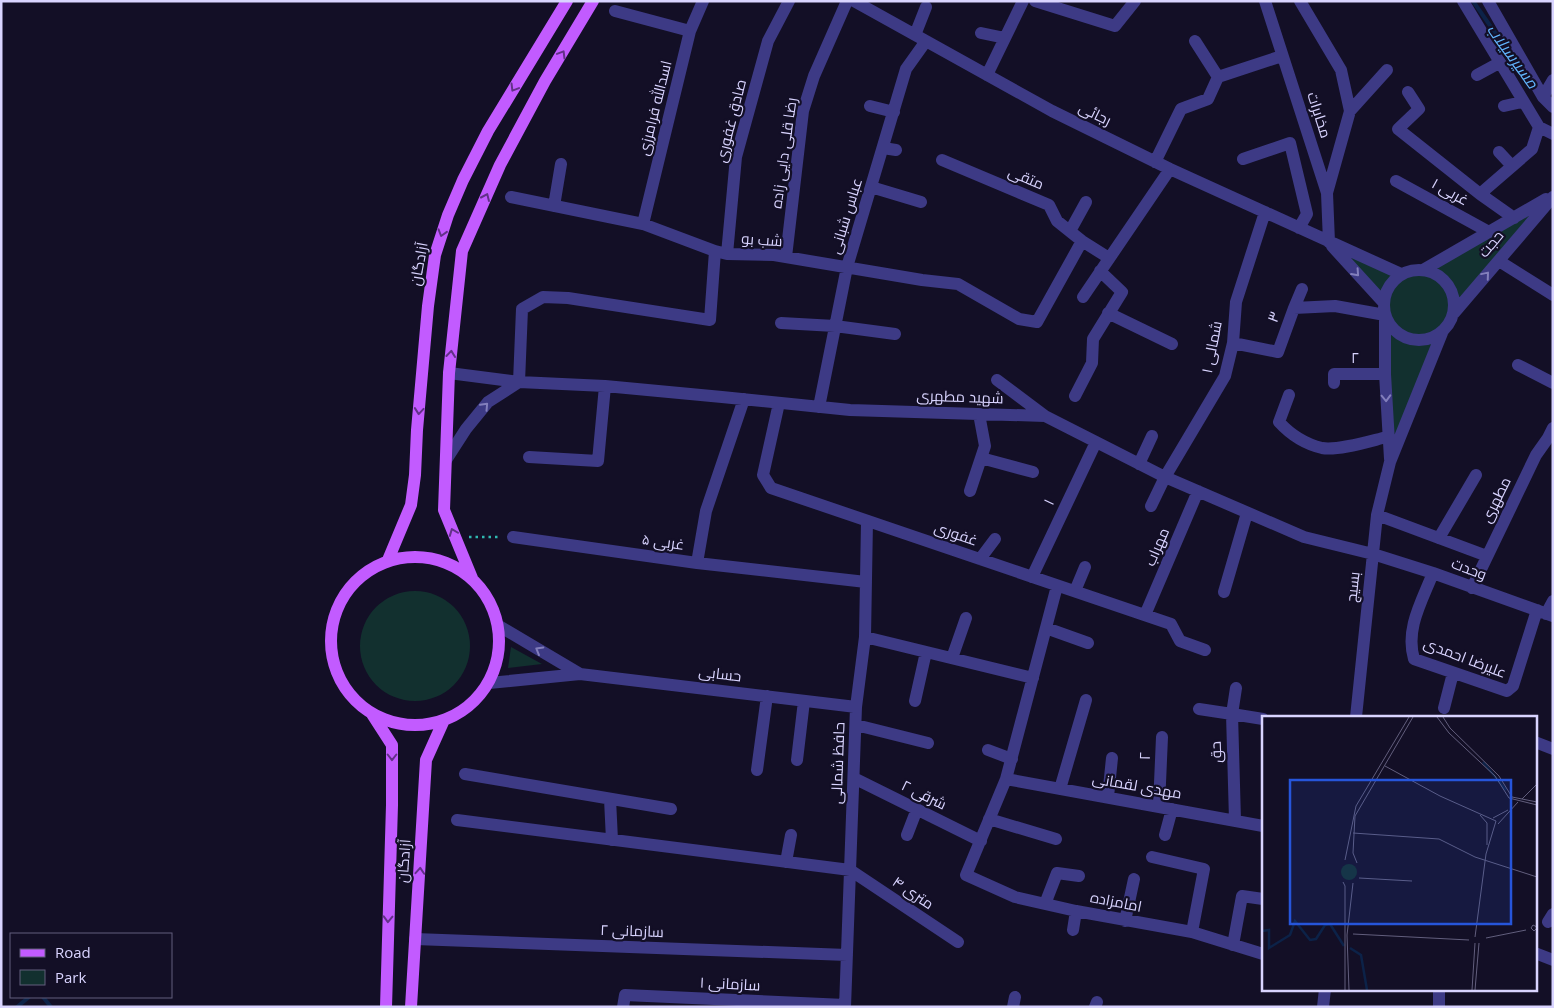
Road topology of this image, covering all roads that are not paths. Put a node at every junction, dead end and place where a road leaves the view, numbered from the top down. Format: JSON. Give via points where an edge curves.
{"nodes":[{"id":1,"x":567,"y":1,"type":"edge"},
{"id":2,"x":593,"y":1,"type":"edge"},
{"id":3,"x":702,"y":1,"type":"edge"},
{"id":4,"x":789,"y":1,"type":"edge"},
{"id":5,"x":847,"y":1,"type":"edge"},
{"id":6,"x":854,"y":1,"type":"edge"},
{"id":7,"x":1023,"y":1,"type":"edge"},
{"id":8,"x":1135,"y":1,"type":"edge"},
{"id":9,"x":1265,"y":1,"type":"edge"},
{"id":10,"x":1300,"y":1,"type":"edge"},
{"id":11,"x":1463,"y":1,"type":"edge"},
{"id":12,"x":1488,"y":1,"type":"edge"},
{"id":13,"x":1037,"y":2,"type":"edge"},
{"id":14,"x":926,"y":7,"type":"dead end"},
{"id":15,"x":615,"y":12,"type":"dead end"},
{"id":16,"x":690,"y":31,"type":"junction"},
{"id":17,"x":981,"y":33,"type":"dead end"},
{"id":18,"x":920,"y":38,"type":"junction"},
{"id":19,"x":1005,"y":38,"type":"junction"},
{"id":20,"x":1196,"y":41,"type":"dead end"},
{"id":21,"x":1282,"y":56,"type":"junction"},
{"id":22,"x":1500,"y":63,"type":"junction"},
{"id":23,"x":1387,"y":70,"type":"dead end"},
{"id":24,"x":987,"y":75,"type":"junction"},
{"id":25,"x":1476,"y":76,"type":"dead end"},
{"id":26,"x":1218,"y":77,"type":"junction"},
{"id":27,"x":1553,"y":80,"type":"edge"},
{"id":28,"x":1408,"y":92,"type":"dead end"},
{"id":29,"x":1543,"y":97,"type":"junction"},
{"id":30,"x":1522,"y":102,"type":"junction"},
{"id":31,"x":870,"y":106,"type":"dead end"},
{"id":32,"x":1504,"y":106,"type":"dead end"},
{"id":33,"x":1553,"y":107,"type":"edge"},
{"id":34,"x":1350,"y":111,"type":"junction"},
{"id":35,"x":894,"y":112,"type":"junction"},
{"id":36,"x":1539,"y":127,"type":"junction"},
{"id":37,"x":1553,"y":134,"type":"edge"},
{"id":38,"x":883,"y":148,"type":"junction"},
{"id":39,"x":896,"y":150,"type":"dead end"},
{"id":40,"x":1499,"y":152,"type":"dead end"},
{"id":41,"x":1243,"y":159,"type":"dead end"},
{"id":42,"x":942,"y":160,"type":"dead end"},
{"id":43,"x":1155,"y":162,"type":"junction"},
{"id":44,"x":561,"y":164,"type":"dead end"},
{"id":45,"x":1512,"y":166,"type":"junction"},
{"id":46,"x":1170,"y":169,"type":"junction"},
{"id":47,"x":1396,"y":180,"type":"dead end"},
{"id":48,"x":871,"y":187,"type":"junction"},
{"id":49,"x":1327,"y":193,"type":"junction"},
{"id":50,"x":1480,"y":194,"type":"junction"},
{"id":51,"x":1553,"y":196,"type":"edge"},
{"id":52,"x":511,"y":197,"type":"dead end"},
{"id":53,"x":921,"y":202,"type":"dead end"},
{"id":54,"x":1086,"y":202,"type":"dead end"},
{"id":55,"x":554,"y":206,"type":"junction"},
{"id":56,"x":1265,"y":212,"type":"junction"},
{"id":57,"x":1514,"y":218,"type":"junction"},
{"id":58,"x":643,"y":224,"type":"junction"},
{"id":59,"x":1298,"y":228,"type":"junction"},
{"id":60,"x":1070,"y":232,"type":"junction"},
{"id":61,"x":1489,"y":232,"type":"junction"},
{"id":62,"x":1082,"y":241,"type":"junction"},
{"id":63,"x":1329,"y":242,"type":"junction"},
{"id":64,"x":721,"y":252,"type":"junction"},
{"id":65,"x":786,"y":257,"type":"junction"},
{"id":66,"x":1109,"y":258,"type":"junction"},
{"id":67,"x":1499,"y":261,"type":"junction"},
{"id":68,"x":847,"y":267,"type":"junction"},
{"id":69,"x":1423,"y":270,"type":"junction"},
{"id":70,"x":1100,"y":271,"type":"junction"},
{"id":71,"x":1401,"y":274,"type":"junction"},
{"id":72,"x":1302,"y":289,"type":"dead end"},
{"id":73,"x":1553,"y":295,"type":"edge"},
{"id":74,"x":1083,"y":297,"type":"dead end"},
{"id":75,"x":1294,"y":308,"type":"junction"},
{"id":76,"x":1384,"y":309,"type":"junction"},
{"id":77,"x":1108,"y":313,"type":"junction"},
{"id":78,"x":1454,"y":313,"type":"junction"},
{"id":79,"x":781,"y":323,"type":"dead end"},
{"id":80,"x":835,"y":326,"type":"junction"},
{"id":81,"x":1442,"y":333,"type":"junction"},
{"id":82,"x":895,"y":334,"type":"dead end"},
{"id":83,"x":1233,"y":343,"type":"junction"},
{"id":84,"x":1172,"y":344,"type":"dead end"},
{"id":85,"x":1518,"y":365,"type":"dead end"},
{"id":86,"x":448,"y":373,"type":"junction"},
{"id":87,"x":1385,"y":374,"type":"junction"},
{"id":88,"x":997,"y":380,"type":"dead end"},
{"id":89,"x":519,"y":382,"type":"junction"},
{"id":90,"x":1334,"y":383,"type":"dead end"},
{"id":91,"x":1553,"y":383,"type":"edge"},
{"id":92,"x":605,"y":386,"type":"junction"},
{"id":93,"x":1290,"y":395,"type":"dead end"},
{"id":94,"x":1075,"y":396,"type":"dead end"},
{"id":95,"x":744,"y":399,"type":"junction"},
{"id":96,"x":779,"y":403,"type":"junction"},
{"id":97,"x":819,"y":407,"type":"junction"},
{"id":98,"x":979,"y":414,"type":"junction"},
{"id":99,"x":1046,"y":416,"type":"junction"},
{"id":100,"x":1553,"y":428,"type":"edge"},
{"id":101,"x":1152,"y":436,"type":"dead end"},
{"id":102,"x":1387,"y":437,"type":"junction"},
{"id":103,"x":1096,"y":442,"type":"junction"},
{"id":104,"x":529,"y":457,"type":"dead end"},
{"id":105,"x":981,"y":458,"type":"junction"},
{"id":106,"x":446,"y":460,"type":"junction"},
{"id":107,"x":1390,"y":462,"type":"junction"},
{"id":108,"x":1138,"y":464,"type":"junction"},
{"id":109,"x":1033,"y":472,"type":"dead end"},
{"id":110,"x":1476,"y":475,"type":"dead end"},
{"id":111,"x":1165,"y":477,"type":"junction"},
{"id":112,"x":970,"y":491,"type":"dead end"},
{"id":113,"x":1198,"y":491,"type":"junction"},
{"id":114,"x":1151,"y":506,"type":"dead end"},
{"id":115,"x":1247,"y":513,"type":"junction"},
{"id":116,"x":1378,"y":516,"type":"junction"},
{"id":117,"x":867,"y":521,"type":"junction"},
{"id":118,"x":513,"y":538,"type":"road end"},
{"id":119,"x":995,"y":538,"type":"dead end"},
{"id":120,"x":1439,"y":538,"type":"junction"},
{"id":121,"x":1373,"y":554,"type":"junction"},
{"id":122,"x":1487,"y":556,"type":"junction"},
{"id":123,"x":980,"y":559,"type":"junction"},
{"id":124,"x":388,"y":560,"type":"junction"},
{"id":125,"x":697,"y":563,"type":"junction"},
{"id":126,"x":1085,"y":567,"type":"dead end"},
{"id":127,"x":1433,"y":573,"type":"junction"},
{"id":128,"x":1032,"y":577,"type":"junction"},
{"id":129,"x":472,"y":578,"type":"junction"},
{"id":130,"x":866,"y":582,"type":"junction"},
{"id":131,"x":1057,"y":586,"type":"junction"},
{"id":132,"x":1472,"y":588,"type":"junction"},
{"id":133,"x":1075,"y":591,"type":"junction"},
{"id":134,"x":1224,"y":592,"type":"dead end"},
{"id":135,"x":1553,"y":601,"type":"edge"},
{"id":136,"x":1545,"y":613,"type":"edge"},
{"id":137,"x":1145,"y":615,"type":"junction"},
{"id":138,"x":966,"y":618,"type":"dead end"},
{"id":139,"x":499,"y":626,"type":"junction"},
{"id":140,"x":1046,"y":628,"type":"junction"},
{"id":141,"x":865,"y":637,"type":"junction"},
{"id":142,"x":1088,"y":642,"type":"dead end"},
{"id":143,"x":1205,"y":650,"type":"dead end"},
{"id":144,"x":926,"y":652,"type":"junction"},
{"id":145,"x":952,"y":658,"type":"junction"},
{"id":146,"x":1453,"y":673,"type":"junction"},
{"id":147,"x":580,"y":674,"type":"junction"},
{"id":148,"x":1033,"y":678,"type":"junction"},
{"id":149,"x":489,"y":683,"type":"junction"},
{"id":150,"x":1236,"y":688,"type":"dead end"},
{"id":151,"x":767,"y":696,"type":"junction"},
{"id":152,"x":1086,"y":700,"type":"dead end"},
{"id":153,"x":804,"y":701,"type":"junction"},
{"id":154,"x":915,"y":701,"type":"dead end"},
{"id":155,"x":856,"y":707,"type":"junction"},
{"id":156,"x":1444,"y":708,"type":"dead end"},
{"id":157,"x":1199,"y":709,"type":"dead end"},
{"id":158,"x":372,"y":714,"type":"junction"},
{"id":159,"x":1232,"y":714,"type":"junction"},
{"id":160,"x":1356,"y":716,"type":"edge"},
{"id":161,"x":1262,"y":719,"type":"edge"},
{"id":162,"x":444,"y":720,"type":"junction"},
{"id":163,"x":856,"y":725,"type":"junction"},
{"id":164,"x":1162,"y":737,"type":"dead end"},
{"id":165,"x":928,"y":742,"type":"dead end"},
{"id":166,"x":1536,"y":742,"type":"edge"},
{"id":167,"x":1553,"y":749,"type":"edge"},
{"id":168,"x":988,"y":750,"type":"dead end"},
{"id":169,"x":1112,"y":758,"type":"dead end"},
{"id":170,"x":1012,"y":759,"type":"junction"},
{"id":171,"x":797,"y":760,"type":"dead end"},
{"id":172,"x":757,"y":770,"type":"dead end"},
{"id":173,"x":465,"y":774,"type":"dead end"},
{"id":174,"x":854,"y":778,"type":"junction"},
{"id":175,"x":1006,"y":779,"type":"junction"},
{"id":176,"x":1060,"y":789,"type":"junction"},
{"id":177,"x":1108,"y":798,"type":"junction"},
{"id":178,"x":610,"y":799,"type":"junction"},
{"id":179,"x":1159,"y":806,"type":"junction"},
{"id":180,"x":671,"y":809,"type":"dead end"},
{"id":181,"x":917,"y":809,"type":"junction"},
{"id":182,"x":1172,"y":809,"type":"junction"},
{"id":183,"x":990,"y":819,"type":"junction"},
{"id":184,"x":457,"y":820,"type":"dead end"},
{"id":185,"x":1235,"y":820,"type":"junction"},
{"id":186,"x":1262,"y":826,"type":"edge"},
{"id":187,"x":791,"y":835,"type":"dead end"},
{"id":188,"x":907,"y":835,"type":"dead end"},
{"id":189,"x":1165,"y":835,"type":"dead end"},
{"id":190,"x":612,"y":840,"type":"junction"},
{"id":191,"x":981,"y":840,"type":"junction"},
{"id":192,"x":1056,"y":840,"type":"dead end"},
{"id":193,"x":1152,"y":857,"type":"dead end"},
{"id":194,"x":786,"y":862,"type":"junction"},
{"id":195,"x":850,"y":870,"type":"junction"},
{"id":196,"x":1079,"y":876,"type":"dead end"},
{"id":197,"x":1134,"y":879,"type":"dead end"},
{"id":198,"x":1262,"y":899,"type":"edge"},
{"id":199,"x":1045,"y":904,"type":"junction"},
{"id":200,"x":1076,"y":911,"type":"junction"},
{"id":201,"x":1125,"y":921,"type":"junction"},
{"id":202,"x":1073,"y":930,"type":"dead end"},
{"id":203,"x":1192,"y":932,"type":"junction"},
{"id":204,"x":415,"y":939,"type":"junction"},
{"id":205,"x":958,"y":942,"type":"dead end"},
{"id":206,"x":1234,"y":945,"type":"junction"},
{"id":207,"x":1536,"y":953,"type":"edge"},
{"id":208,"x":1262,"y":954,"type":"edge"},
{"id":209,"x":847,"y":955,"type":"junction"},
{"id":210,"x":1553,"y":960,"type":"edge"},
{"id":211,"x":1325,"y":990,"type":"edge"},
{"id":212,"x":1439,"y":990,"type":"edge"},
{"id":213,"x":666,"y":1002,"type":"edge"},
{"id":214,"x":845,"y":1006,"type":"edge"},
{"id":215,"x":386,"y":1007,"type":"edge"},
{"id":216,"x":411,"y":1007,"type":"edge"},
{"id":217,"x":623,"y":1007,"type":"edge"},
{"id":218,"x":1323,"y":1007,"type":"edge"},
{"id":219,"x":1439,"y":1007,"type":"edge"}],
"edges":[{"from":1,"to":124,"type":"main road","name":"آزادگان","one_way":true,"via":[[488,131],[448,215],[435,255],[411,505]]},
{"from":86,"to":2,"type":"main road","one_way":true,"via":[[462,250],[500,165]]},
{"from":3,"to":16,"type":"street","name":"اسدالله فرامرزی"},
{"from":4,"to":64,"type":"street","name":"صادق غفوری","via":[[768,41],[736,157]]},
{"from":5,"to":65,"type":"street","name":"رضا قلی دایی زاده","via":[[814,76],[803,111]]},
{"from":6,"to":18,"type":"street","name":"رجائی"},
{"from":7,"to":19,"type":"street"},
{"from":8,"to":13,"type":"street","via":[[1115,26]]},
{"from":9,"to":21,"type":"street","name":"مخابرات"},
{"from":10,"to":34,"type":"street","via":[[1341,70]]},
{"from":11,"to":22,"type":"street"},
{"from":12,"to":29,"type":"street"},
{"from":14,"to":18,"type":"street","name":"عباس شبانی"},
{"from":15,"to":16,"type":"street"},
{"from":16,"to":58,"type":"street","name":"اسدالله فرامرزی"},
{"from":17,"to":19,"type":"street"},
{"from":18,"to":24,"type":"street","name":"رجائی"},
{"from":18,"to":35,"type":"street","name":"عباس شبانی","via":[[906,69]]},
{"from":19,"to":24,"type":"street"},
{"from":20,"to":26,"type":"street"},
{"from":21,"to":26,"type":"street"},
{"from":21,"to":49,"type":"street","name":"مخابرات"},
{"from":22,"to":25,"type":"street"},
{"from":22,"to":30,"type":"street"},
{"from":23,"to":34,"type":"street"},
{"from":24,"to":43,"type":"street","name":"رجائی"},
{"from":26,"to":43,"type":"street","via":[[1208,99],[1181,110]]},
{"from":27,"to":29,"type":"street"},
{"from":28,"to":50,"type":"street","via":[[1419,109],[1398,128]]},
{"from":29,"to":33,"type":"street"},
{"from":30,"to":32,"type":"street"},
{"from":30,"to":36,"type":"street"},
{"from":31,"to":35,"type":"street"},
{"from":34,"to":49,"type":"street"},
{"from":35,"to":38,"type":"street","name":"عباس شبانی"},
{"from":36,"to":37,"type":"street"},
{"from":36,"to":45,"type":"street","via":[[1532,149]]},
{"from":38,"to":39,"type":"street"},
{"from":38,"to":48,"type":"street","name":"عباس شبانی"},
{"from":40,"to":45,"type":"street"},
{"from":41,"to":59,"type":"street","via":[[1290,143],[1307,214]]},
{"from":42,"to":60,"type":"street","name":"متقی","via":[[1049,205],[1057,220]]},
{"from":43,"to":46,"type":"street","name":"رجائی"},
{"from":44,"to":55,"type":"street"},
{"from":45,"to":50,"type":"street"},
{"from":46,"to":56,"type":"street","name":"رجائی"},
{"from":46,"to":66,"type":"street"},
{"from":47,"to":61,"type":"street","name":"۱ غربی"},
{"from":48,"to":53,"type":"street"},
{"from":48,"to":68,"type":"street","name":"عباس شبانی"},
{"from":49,"to":63,"type":"street","name":"مخابرات"},
{"from":50,"to":57,"type":"street"},
{"from":51,"to":57,"type":"street","name":"حجت"},
{"from":51,"to":67,"type":"street","name":"حجت"},
{"from":52,"to":55,"type":"street","name":"شب بو"},
{"from":54,"to":60,"type":"street"},
{"from":55,"to":58,"type":"street","name":"شب بو"},
{"from":56,"to":59,"type":"street","name":"رجائی"},
{"from":56,"to":83,"type":"street","name":"۱ شمالی","via":[[1236,302]]},
{"from":57,"to":61,"type":"street","name":"حجت"},
{"from":58,"to":64,"type":"street","name":"شب بو"},
{"from":59,"to":63,"type":"street","name":"رجائی"},
{"from":60,"to":62,"type":"street","name":"متقی"},
{"from":61,"to":69,"type":"street","name":"حجت"},
{"from":62,"to":66,"type":"street","name":"متقی"},
{"from":62,"to":68,"type":"street","name":"شب بو","via":[[1037,322],[1019,318],[958,284]]},
{"from":63,"to":71,"type":"street","name":"رجائی"},
{"from":63,"to":76,"type":"street","one_way":true},
{"from":64,"to":65,"type":"street","name":"شب بو"},
{"from":64,"to":89,"type":"street","via":[[710,320],[568,298],[543,297],[522,309]]},
{"from":65,"to":68,"type":"street","name":"شب بو"},
{"from":66,"to":70,"type":"street"},
{"from":67,"to":73,"type":"street"},
{"from":78,"to":67,"type":"street","name":"حجت","one_way":true},
{"from":68,"to":80,"type":"street","name":"عباس شبانی"},
{"from":69,"to":71,"type":"street"},
{"from":69,"to":78,"type":"street","via":[[1435,273],[1452,290]]},
{"from":70,"to":74,"type":"street"},
{"from":70,"to":77,"type":"street","via":[[1122,292]]},
{"from":71,"to":76,"type":"street","via":[[1386,292]]},
{"from":72,"to":75,"type":"street"},
{"from":75,"to":76,"type":"street","name":"۳"},
{"from":75,"to":83,"type":"street","name":"۳","via":[[1278,352]]},
{"from":76,"to":81,"type":"street","via":[[1394,330],[1409,339],[1420,341]]},
{"from":76,"to":87,"type":"street","name":"بسیج"},
{"from":77,"to":84,"type":"street"},
{"from":77,"to":94,"type":"street","via":[[1093,339],[1092,363]]},
{"from":78,"to":81,"type":"street"},
{"from":79,"to":80,"type":"street"},
{"from":80,"to":82,"type":"street"},
{"from":80,"to":97,"type":"street","name":"عباس شبانی"},
{"from":81,"to":107,"type":"street","name":"بسیج"},
{"from":83,"to":111,"type":"street","name":"۱ شمالی","via":[[1226,376]]},
{"from":85,"to":91,"type":"street"},
{"from":86,"to":89,"type":"street","name":"شهید مطهری"},
{"from":86,"to":106,"type":"main road"},
{"from":87,"to":90,"type":"street","name":"۲","via":[[1334,374]]},
{"from":87,"to":102,"type":"street","name":"بسیج","one_way":true},
{"from":88,"to":99,"type":"street"},
{"from":89,"to":92,"type":"street","name":"شهید مطهری"},
{"from":106,"to":89,"type":"street","one_way":true,"via":[[488,402]]},
{"from":92,"to":95,"type":"street","name":"شهید مطهری"},
{"from":92,"to":104,"type":"street","via":[[598,461]]},
{"from":93,"to":102,"type":"street","via":[[1279,422],[1292,435],[1322,448]]},
{"from":95,"to":96,"type":"street","name":"شهید مطهری"},
{"from":95,"to":125,"type":"street","via":[[706,511]]},
{"from":96,"to":97,"type":"street","name":"شهید مطهری"},
{"from":96,"to":117,"type":"street","name":"غفوری","via":[[763,475],[772,488]]},
{"from":97,"to":98,"type":"street","name":"شهید مطهری"},
{"from":98,"to":99,"type":"street","name":"شهید مطهری"},
{"from":98,"to":105,"type":"street","via":[[985,446]]},
{"from":99,"to":103,"type":"street","name":"شهید مطهری"},
{"from":100,"to":122,"type":"street","name":"مطهری","via":[[1536,455]]},
{"from":101,"to":108,"type":"street"},
{"from":102,"to":107,"type":"street","name":"بسیج"},
{"from":103,"to":108,"type":"street","name":"شهید مطهری"},
{"from":103,"to":128,"type":"street","name":"۱"},
{"from":105,"to":109,"type":"street"},
{"from":105,"to":112,"type":"street"},
{"from":129,"to":106,"type":"main road","one_way":true,"via":[[444,510]]},
{"from":107,"to":116,"type":"street","name":"بسیج"},
{"from":108,"to":111,"type":"street","name":"شهید مطهری"},
{"from":110,"to":120,"type":"street"},
{"from":111,"to":113,"type":"street","name":"شهید مطهری"},
{"from":111,"to":114,"type":"street","name":"۱ شمالی"},
{"from":113,"to":115,"type":"street","name":"شهید مطهری"},
{"from":113,"to":137,"type":"street","name":"مهراب"},
{"from":115,"to":121,"type":"street","name":"شهید مطهری","via":[[1304,537]]},
{"from":115,"to":134,"type":"street"},
{"from":116,"to":120,"type":"street"},
{"from":116,"to":121,"type":"street","name":"بسیج"},
{"from":117,"to":123,"type":"street","name":"غفوری"},
{"from":117,"to":130,"type":"street","name":"حافظ شمالی"},
{"from":118,"to":125,"type":"street","name":"۵ غربی"},
{"from":119,"to":123,"type":"street"},
{"from":120,"to":122,"type":"street"},
{"from":121,"to":127,"type":"street","name":"وحدت"},
{"from":121,"to":160,"type":"street","name":"بسیج"},
{"from":122,"to":132,"type":"street","name":"مطهری"},
{"from":123,"to":128,"type":"street","name":"غفوری"},
{"from":124,"to":129,"type":"main road","via":[[418,556],[446,562]]},
{"from":124,"to":158,"type":"main road","via":[[364,573],[344,593],[332,618],[330,636],[336,672],[350,696]]},
{"from":125,"to":130,"type":"street","name":"۵ غربی"},
{"from":126,"to":133,"type":"street"},
{"from":127,"to":132,"type":"street","name":"وحدت"},
{"from":127,"to":146,"type":"street","name":"علیرضا احمدی","via":[[1412,628],[1410,647],[1414,660]]},
{"from":128,"to":131,"type":"street","name":"غفوری"},
{"from":129,"to":139,"type":"main road","via":[[489,600]]},
{"from":130,"to":141,"type":"street","name":"حافظ شمالی"},
{"from":131,"to":133,"type":"street","name":"غفوری"},
{"from":131,"to":140,"type":"street"},
{"from":132,"to":136,"type":"street","name":"وحدت"},
{"from":133,"to":137,"type":"street","name":"غفوری"},
{"from":135,"to":136,"type":"street"},
{"from":136,"to":146,"type":"street","name":"علیرضا احمدی","via":[[1513,686],[1506,691]]},
{"from":137,"to":143,"type":"street","name":"غفوری","via":[[1171,624],[1180,642]]},
{"from":138,"to":145,"type":"street"},
{"from":147,"to":139,"type":"street","name":"حسابی","one_way":true},
{"from":139,"to":149,"type":"main road","via":[[499,655]]},
{"from":140,"to":142,"type":"street"},
{"from":140,"to":148,"type":"street"},
{"from":141,"to":144,"type":"street"},
{"from":141,"to":155,"type":"street","name":"حافظ شمالی"},
{"from":144,"to":145,"type":"street"},
{"from":144,"to":154,"type":"street"},
{"from":145,"to":148,"type":"street"},
{"from":146,"to":156,"type":"street"},
{"from":147,"to":149,"type":"street","name":"حسابی"},
{"from":147,"to":151,"type":"street","name":"حسابی"},
{"from":148,"to":170,"type":"street"},
{"from":149,"to":162,"type":"main road","via":[[462,712]]},
{"from":150,"to":159,"type":"street","name":"حق"},
{"from":151,"to":153,"type":"street","name":"حسابی"},
{"from":151,"to":172,"type":"street"},
{"from":152,"to":176,"type":"street"},
{"from":153,"to":155,"type":"street","name":"حسابی"},
{"from":153,"to":171,"type":"street"},
{"from":155,"to":163,"type":"street","name":"حافظ شمالی"},
{"from":157,"to":159,"type":"street"},
{"from":158,"to":162,"type":"main road","via":[[395,723],[420,725]]},
{"from":158,"to":215,"type":"main road","one_way":true,"via":[[392,745]]},
{"from":159,"to":161,"type":"street"},
{"from":159,"to":185,"type":"street","name":"حق"},
{"from":204,"to":162,"type":"main road","name":"آزادگان","one_way":true,"via":[[426,760]]},
{"from":163,"to":165,"type":"street"},
{"from":163,"to":174,"type":"street","name":"حافظ شمالی"},
{"from":164,"to":179,"type":"street","name":"۲"},
{"from":166,"to":167,"type":"street"},
{"from":168,"to":170,"type":"street"},
{"from":169,"to":177,"type":"street"},
{"from":170,"to":175,"type":"street"},
{"from":173,"to":178,"type":"street"},
{"from":174,"to":181,"type":"street","name":"۲ شرقی"},
{"from":174,"to":195,"type":"street","name":"حافظ شمالی"},
{"from":175,"to":176,"type":"street","name":"مهدی لقمانی"},
{"from":175,"to":183,"type":"street"},
{"from":176,"to":177,"type":"street","name":"مهدی لقمانی"},
{"from":177,"to":179,"type":"street","name":"مهدی لقمانی"},
{"from":178,"to":180,"type":"street"},
{"from":178,"to":190,"type":"street"},
{"from":179,"to":182,"type":"street","name":"مهدی لقمانی"},
{"from":181,"to":188,"type":"street"},
{"from":181,"to":191,"type":"street","name":"۲ شرقی"},
{"from":182,"to":185,"type":"street","name":"مهدی لقمانی"},
{"from":182,"to":189,"type":"street"},
{"from":183,"to":191,"type":"street"},
{"from":183,"to":192,"type":"street"},
{"from":184,"to":190,"type":"street"},
{"from":185,"to":186,"type":"street","name":"مهدی لقمانی"},
{"from":187,"to":194,"type":"street"},
{"from":190,"to":194,"type":"street"},
{"from":191,"to":199,"type":"street","name":"امامزاده","via":[[966,875],[1015,897]]},
{"from":193,"to":203,"type":"street","via":[[1204,869]]},
{"from":194,"to":195,"type":"street"},
{"from":195,"to":205,"type":"street","name":"۴ متری"},
{"from":195,"to":209,"type":"street","name":"حافظ شمالی"},
{"from":196,"to":199,"type":"street","via":[[1057,873]]},
{"from":197,"to":201,"type":"street"},
{"from":198,"to":206,"type":"street","via":[[1242,896]]},
{"from":199,"to":200,"type":"street","name":"امامزاده"},
{"from":200,"to":201,"type":"street","name":"امامزاده"},
{"from":200,"to":202,"type":"street"},
{"from":201,"to":203,"type":"street","name":"امامزاده"},
{"from":203,"to":206,"type":"street","name":"امامزاده"},
{"from":204,"to":209,"type":"street","name":"سازمانی ۲"},
{"from":204,"to":216,"type":"main road","name":"آزادگان"},
{"from":206,"to":208,"type":"street","name":"امامزاده"},
{"from":207,"to":210,"type":"street"},
{"from":209,"to":214,"type":"street","name":"حافظ شمالی"},
{"from":211,"to":218,"type":"street"},
{"from":212,"to":219,"type":"street"},
{"from":213,"to":214,"type":"street","name":"سازمانی ۱"},
{"from":213,"to":217,"type":"street","name":"سازمانی ۱","via":[[625,996]]}]}
